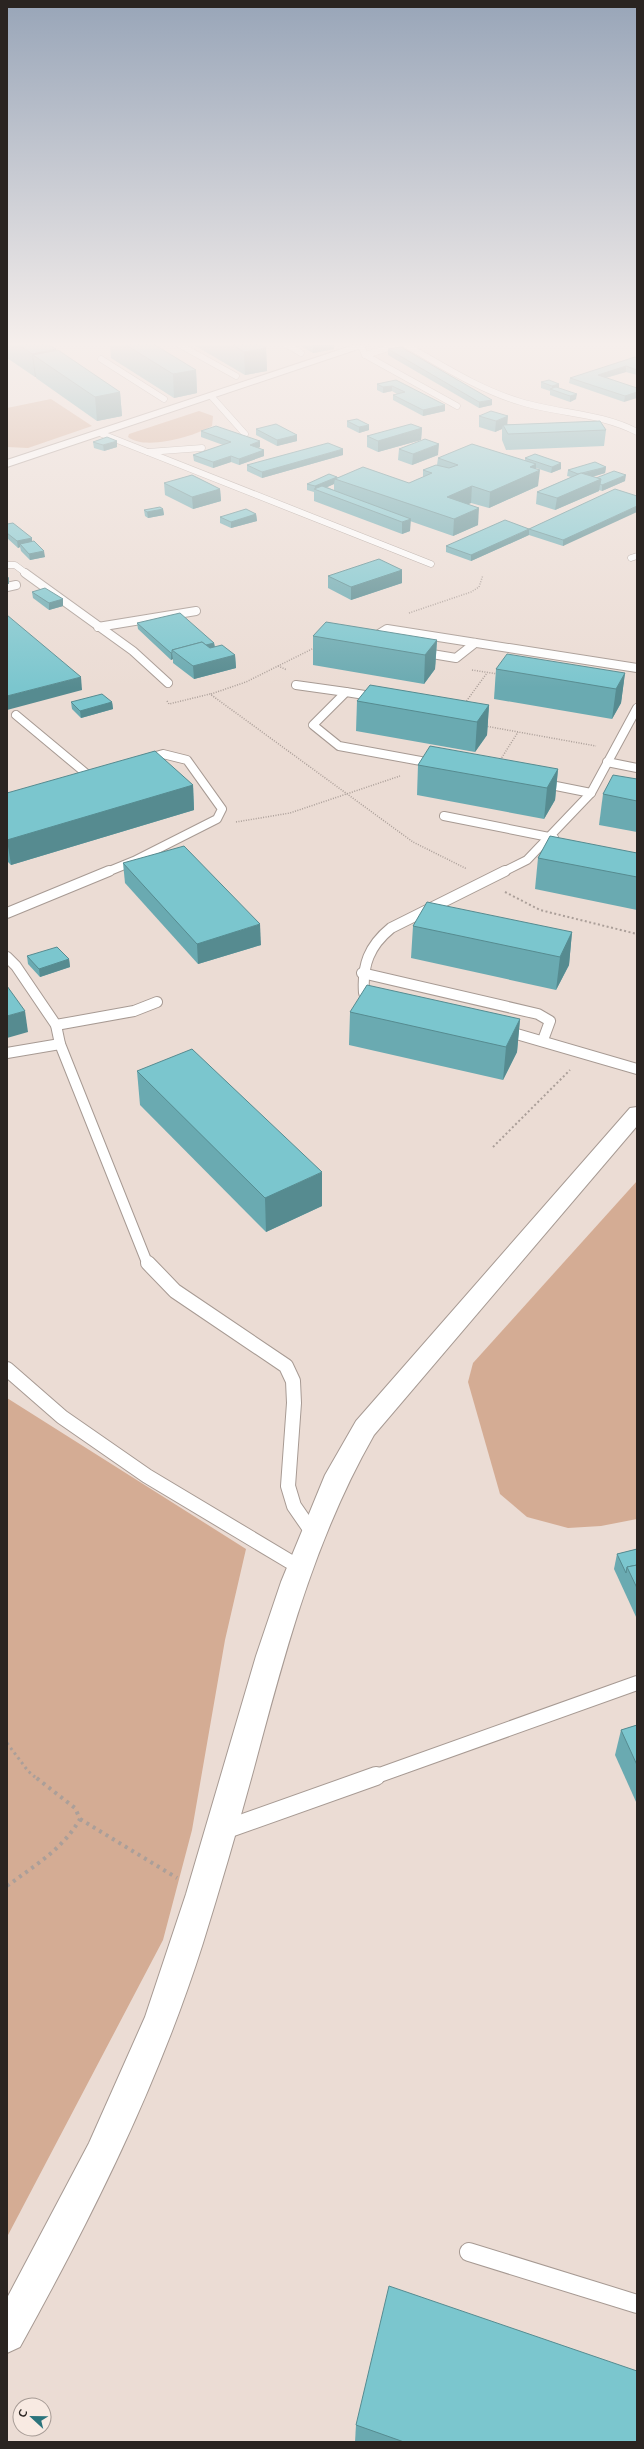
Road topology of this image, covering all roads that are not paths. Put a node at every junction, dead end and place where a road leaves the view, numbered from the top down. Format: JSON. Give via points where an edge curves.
{"nodes":[{"id":1,"x":22,"y":459,"type":"edge"},
{"id":2,"x":160,"y":459,"type":"edge"},
{"id":3,"x":7,"y":464,"type":"edge"},
{"id":4,"x":431,"y":564,"type":"dead end"},
{"id":5,"x":7,"y":565,"type":"edge"},
{"id":6,"x":16,"y":584,"type":"dead end"},
{"id":7,"x":7,"y":587,"type":"edge"},
{"id":8,"x":196,"y":610,"type":"dead end"},
{"id":9,"x":98,"y":627,"type":"junction"},
{"id":10,"x":475,"y":643,"type":"junction"},
{"id":11,"x":386,"y":646,"type":"edge"},
{"id":12,"x":409,"y":650,"type":"edge"},
{"id":13,"x":516,"y":650,"type":"junction"},
{"id":14,"x":512,"y":660,"type":"edge"},
{"id":15,"x":631,"y":670,"type":"edge"},
{"id":16,"x":168,"y":683,"type":"dead end"},
{"id":17,"x":296,"y":685,"type":"dead end"},
{"id":18,"x":346,"y":692,"type":"junction"},
{"id":19,"x":389,"y":699,"type":"edge"},
{"id":20,"x":637,"y":708,"type":"edge"},
{"id":21,"x":16,"y":714,"type":"dead end"},
{"id":22,"x":607,"y":762,"type":"junction"},
{"id":23,"x":133,"y":763,"type":"edge"},
{"id":24,"x":443,"y":765,"type":"edge"},
{"id":25,"x":637,"y":768,"type":"edge"},
{"id":26,"x":74,"y":779,"type":"edge"},
{"id":27,"x":530,"y":781,"type":"edge"},
{"id":28,"x":591,"y":792,"type":"junction"},
{"id":29,"x":444,"y":816,"type":"dead end"},
{"id":30,"x":548,"y":837,"type":"junction"},
{"id":31,"x":563,"y":840,"type":"edge"},
{"id":32,"x":534,"y":852,"type":"junction"},
{"id":33,"x":548,"y":855,"type":"edge"},
{"id":34,"x":7,"y":913,"type":"edge"},
{"id":35,"x":7,"y":957,"type":"edge"},
{"id":36,"x":362,"y":973,"type":"junction"},
{"id":37,"x":157,"y":1002,"type":"dead end"},
{"id":38,"x":388,"y":1002,"type":"edge"},
{"id":39,"x":56,"y":1025,"type":"junction"},
{"id":40,"x":496,"y":1029,"type":"edge"},
{"id":41,"x":543,"y":1040,"type":"junction"},
{"id":42,"x":60,"y":1044,"type":"junction"},
{"id":43,"x":7,"y":1053,"type":"edge"},
{"id":44,"x":637,"y":1069,"type":"edge"},
{"id":45,"x":637,"y":1113,"type":"edge"},
{"id":46,"x":7,"y":1369,"type":"edge"},
{"id":47,"x":312,"y":1532,"type":"junction"},
{"id":48,"x":299,"y":1567,"type":"junction"},
{"id":49,"x":637,"y":1683,"type":"edge"},
{"id":50,"x":221,"y":1831,"type":"junction"},
{"id":51,"x":469,"y":2252,"type":"dead end"},
{"id":52,"x":637,"y":2304,"type":"edge"},
{"id":53,"x":7,"y":2334,"type":"edge"}],
"edges":[{"from":1,"to":3,"type":"main road"},
{"from":2,"to":4,"type":"lane"},
{"from":5,"to":9,"type":"lane","via":[[15,565]]},
{"from":6,"to":7,"type":"lane"},
{"from":8,"to":9,"type":"lane"},
{"from":9,"to":16,"type":"lane","via":[[133,651]]},
{"from":10,"to":11,"type":"lane","via":[[388,629],[379,634],[378,645]]},
{"from":10,"to":12,"type":"lane","via":[[456,658]]},
{"from":10,"to":13,"type":"lane"},
{"from":13,"to":14,"type":"lane"},
{"from":13,"to":15,"type":"lane"},
{"from":17,"to":18,"type":"lane"},
{"from":18,"to":19,"type":"lane"},
{"from":18,"to":24,"type":"lane","via":[[313,725],[339,746]]},
{"from":20,"to":22,"type":"lane"},
{"from":21,"to":26,"type":"lane","via":[[92,774]]},
{"from":22,"to":25,"type":"lane"},
{"from":22,"to":28,"type":"lane"},
{"from":23,"to":34,"type":"lane","via":[[163,754],[186,760],[222,809],[217,819],[134,861]]},
{"from":27,"to":28,"type":"lane"},
{"from":28,"to":30,"type":"lane"},
{"from":29,"to":30,"type":"lane"},
{"from":30,"to":31,"type":"lane"},
{"from":30,"to":32,"type":"lane"},
{"from":32,"to":33,"type":"lane"},
{"from":32,"to":36,"type":"lane","via":[[526,860],[380,936],[372,945]]},
{"from":35,"to":39,"type":"lane","via":[[16,966]]},
{"from":36,"to":38,"type":"lane","via":[[364,993]]},
{"from":36,"to":41,"type":"lane","via":[[538,1014],[550,1021]]},
{"from":37,"to":39,"type":"lane","via":[[134,1011]]},
{"from":39,"to":42,"type":"lane"},
{"from":40,"to":41,"type":"lane"},
{"from":41,"to":44,"type":"lane"},
{"from":42,"to":43,"type":"lane"},
{"from":42,"to":47,"type":"lane","via":[[146,1260],[175,1291],[286,1366],[293,1381],[294,1403],[288,1486],[294,1506]]},
{"from":45,"to":47,"type":"main road","via":[[365,1428],[339,1473]]},
{"from":46,"to":48,"type":"lane","via":[[62,1417],[147,1476]]},
{"from":47,"to":48,"type":"main road"},
{"from":48,"to":50,"type":"main road","via":[[263,1679]]},
{"from":49,"to":50,"type":"lane"},
{"from":50,"to":53,"type":"main road","via":[[177,1971],[141,2067],[68,2226]]},
{"from":51,"to":52,"type":"lane"}]}
